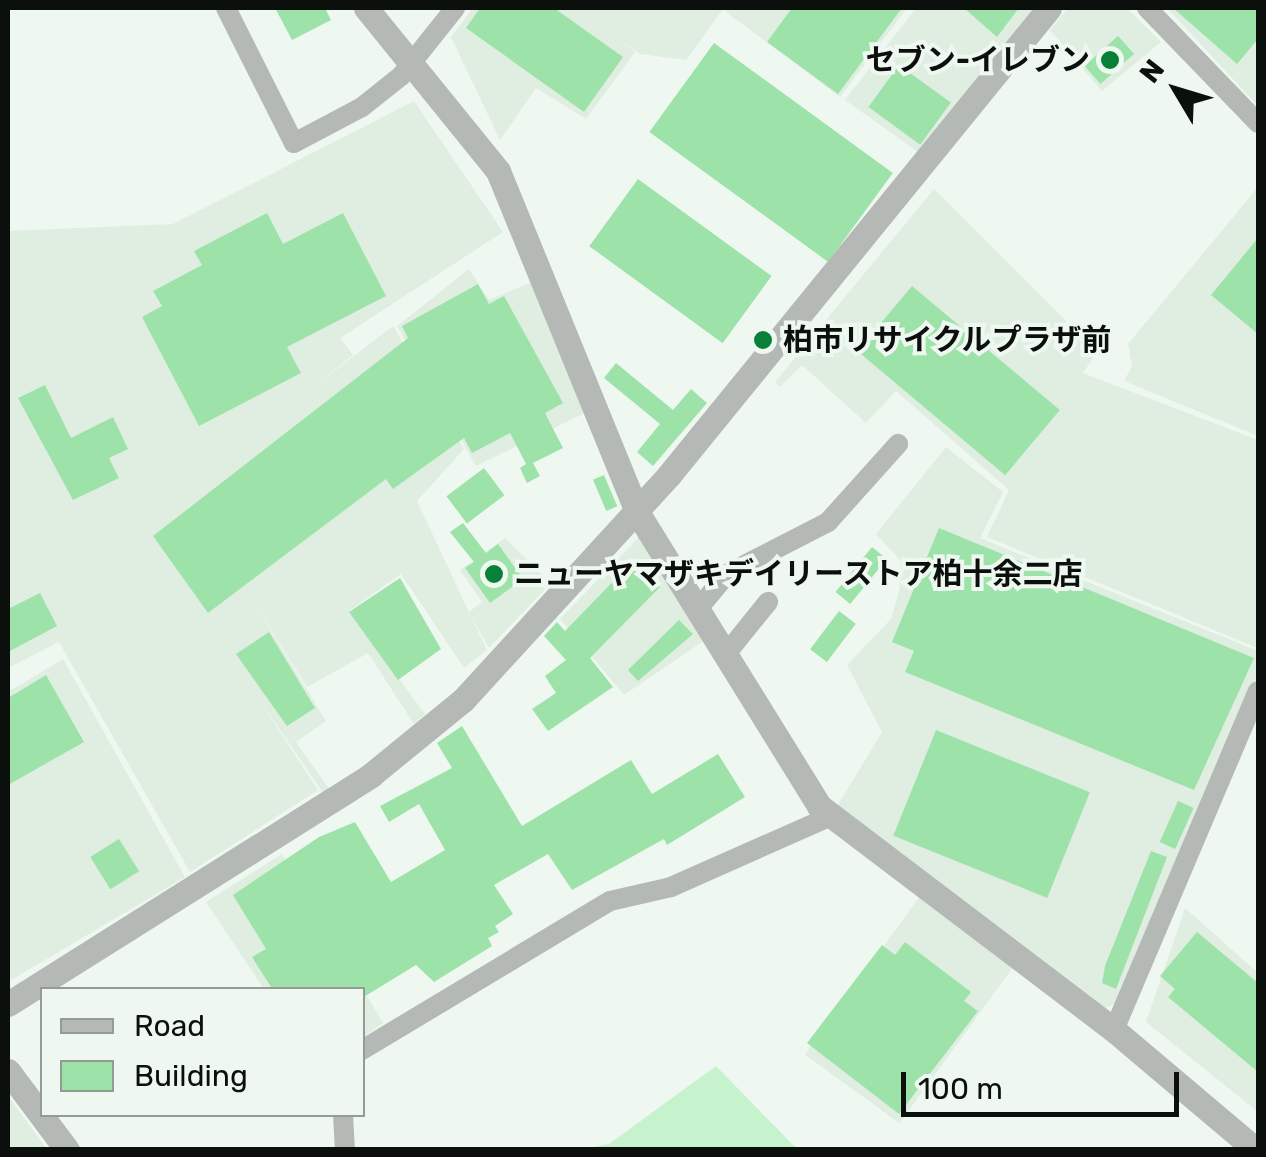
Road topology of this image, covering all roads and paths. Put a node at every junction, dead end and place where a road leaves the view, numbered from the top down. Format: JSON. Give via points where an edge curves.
{"nodes":[{"id":1,"x":226,"y":8,"type":"edge"},
{"id":2,"x":366,"y":8,"type":"edge"},
{"id":3,"x":455,"y":8,"type":"edge"},
{"id":4,"x":1048,"y":8,"type":"edge"},
{"id":5,"x":1146,"y":8,"type":"edge"},
{"id":6,"x":411,"y":64,"type":"junction"},
{"id":7,"x":1258,"y":123,"type":"edge"},
{"id":8,"x":898,"y":444,"type":"dead end"},
{"id":9,"x":637,"y":512,"type":"junction"},
{"id":10,"x":768,"y":602,"type":"dead end"},
{"id":11,"x":697,"y":610,"type":"junction"},
{"id":12,"x":726,"y":654,"type":"junction"},
{"id":13,"x":1258,"y":691,"type":"edge"},
{"id":14,"x":831,"y":816,"type":"junction"},
{"id":15,"x":8,"y":1004,"type":"edge"},
{"id":16,"x":1114,"y":1030,"type":"junction"},
{"id":17,"x":365,"y":1048,"type":"edge"},
{"id":18,"x":8,"y":1072,"type":"edge"},
{"id":19,"x":40,"y":1114,"type":"edge"},
{"id":20,"x":42,"y":1117,"type":"edge"},
{"id":21,"x":343,"y":1117,"type":"edge"},
{"id":22,"x":67,"y":1150,"type":"edge"},
{"id":23,"x":345,"y":1150,"type":"edge"},
{"id":24,"x":1256,"y":1150,"type":"edge"}],
"edges":[{"from":1,"to":6,"type":"street","via":[[294,142],[362,107]]},
{"from":2,"to":6,"type":"street"},
{"from":3,"to":6,"type":"street"},
{"from":4,"to":9,"type":"street"},
{"from":5,"to":7,"type":"street"},
{"from":6,"to":9,"type":"street","via":[[498,171]]},
{"from":8,"to":11,"type":"street","via":[[828,522],[727,574]]},
{"from":9,"to":11,"type":"street"},
{"from":9,"to":15,"type":"street","via":[[421,737]]},
{"from":10,"to":12,"type":"street"},
{"from":11,"to":12,"type":"street"},
{"from":12,"to":14,"type":"street"},
{"from":13,"to":16,"type":"street"},
{"from":14,"to":16,"type":"street"},
{"from":14,"to":17,"type":"street","via":[[671,888],[610,901]]},
{"from":16,"to":24,"type":"street"},
{"from":18,"to":19,"type":"street"},
{"from":20,"to":22,"type":"street"},
{"from":21,"to":23,"type":"street"}]}
